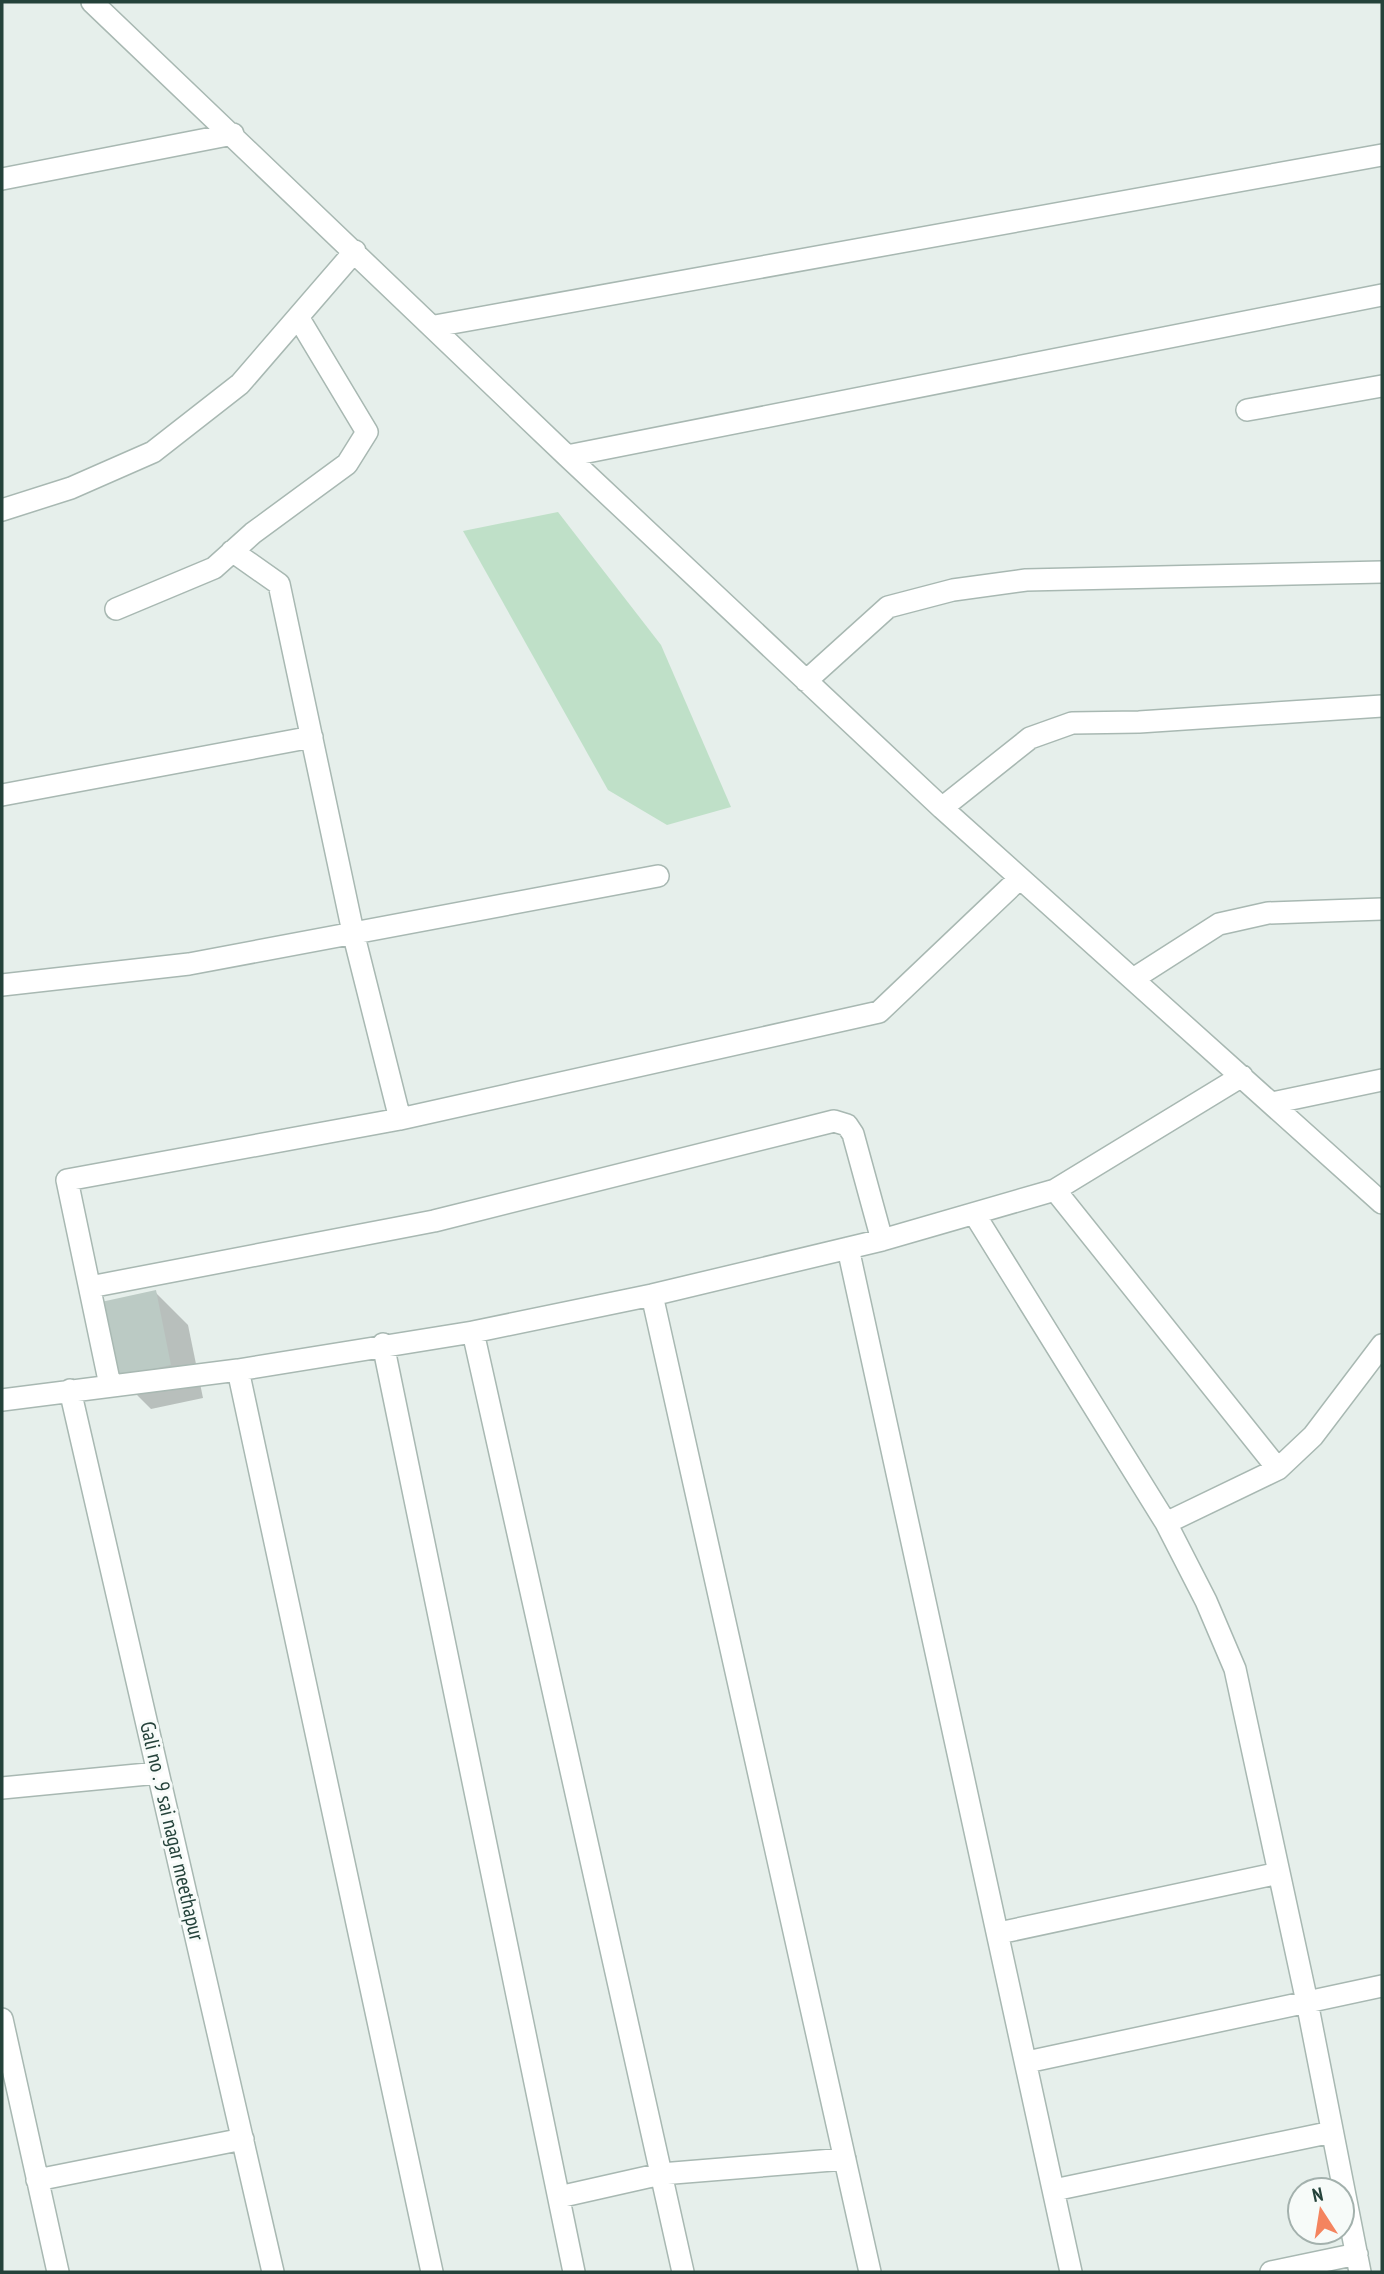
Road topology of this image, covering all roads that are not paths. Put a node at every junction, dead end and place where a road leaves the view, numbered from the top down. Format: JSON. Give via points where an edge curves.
{"nodes":[{"id":1,"x":92,"y":2,"type":"edge"},
{"id":2,"x":233,"y":134,"type":"junction"},
{"id":3,"x":1382,"y":155,"type":"edge"},
{"id":4,"x":2,"y":179,"type":"edge"},
{"id":5,"x":355,"y":251,"type":"junction"},
{"id":6,"x":1382,"y":295,"type":"edge"},
{"id":7,"x":298,"y":317,"type":"junction"},
{"id":8,"x":435,"y":326,"type":"junction"},
{"id":9,"x":1382,"y":386,"type":"edge"},
{"id":10,"x":1247,"y":410,"type":"dead end"},
{"id":11,"x":567,"y":456,"type":"junction"},
{"id":12,"x":2,"y":510,"type":"edge"},
{"id":13,"x":232,"y":551,"type":"junction"},
{"id":14,"x":1382,"y":572,"type":"edge"},
{"id":15,"x":116,"y":609,"type":"dead end"},
{"id":16,"x":806,"y":681,"type":"junction"},
{"id":17,"x":1382,"y":706,"type":"edge"},
{"id":18,"x":312,"y":737,"type":"junction"},
{"id":19,"x":2,"y":795,"type":"edge"},
{"id":20,"x":943,"y":808,"type":"junction"},
{"id":21,"x":658,"y":876,"type":"dead end"},
{"id":22,"x":1020,"y":878,"type":"junction"},
{"id":23,"x":1382,"y":909,"type":"edge"},
{"id":24,"x":353,"y":932,"type":"junction"},
{"id":25,"x":1133,"y":979,"type":"junction"},
{"id":26,"x":2,"y":985,"type":"edge"},
{"id":27,"x":1242,"y":1076,"type":"junction"},
{"id":28,"x":1382,"y":1080,"type":"edge"},
{"id":29,"x":1272,"y":1103,"type":"junction"},
{"id":30,"x":400,"y":1119,"type":"junction"},
{"id":31,"x":1055,"y":1190,"type":"junction"},
{"id":32,"x":1382,"y":1203,"type":"edge"},
{"id":33,"x":975,"y":1215,"type":"junction"},
{"id":34,"x":881,"y":1240,"type":"junction"},
{"id":35,"x":848,"y":1248,"type":"junction"},
{"id":36,"x":90,"y":1287,"type":"junction"},
{"id":37,"x":652,"y":1295,"type":"junction"},
{"id":38,"x":473,"y":1332,"type":"junction"},
{"id":39,"x":383,"y":1345,"type":"junction"},
{"id":40,"x":1382,"y":1345,"type":"edge"},
{"id":41,"x":239,"y":1370,"type":"junction"},
{"id":42,"x":110,"y":1385,"type":"junction"},
{"id":43,"x":70,"y":1390,"type":"junction"},
{"id":44,"x":2,"y":1400,"type":"edge"},
{"id":45,"x":1278,"y":1469,"type":"junction"},
{"id":46,"x":1166,"y":1523,"type":"junction"},
{"id":47,"x":158,"y":1773,"type":"junction"},
{"id":48,"x":2,"y":1788,"type":"edge"},
{"id":49,"x":1279,"y":1873,"type":"junction"},
{"id":50,"x":999,"y":1933,"type":"junction"},
{"id":51,"x":1382,"y":1986,"type":"edge"},
{"id":52,"x":1307,"y":2002,"type":"junction"},
{"id":53,"x":2,"y":2019,"type":"edge"},
{"id":54,"x":1027,"y":2062,"type":"junction"},
{"id":55,"x":1332,"y":2132,"type":"junction"},
{"id":56,"x":243,"y":2139,"type":"junction"},
{"id":57,"x":845,"y":2159,"type":"junction"},
{"id":58,"x":661,"y":2174,"type":"junction"},
{"id":59,"x":37,"y":2180,"type":"junction"},
{"id":60,"x":1054,"y":2190,"type":"junction"},
{"id":61,"x":559,"y":2197,"type":"junction"},
{"id":62,"x":1359,"y":2263,"type":"edge"},
{"id":63,"x":58,"y":2272,"type":"edge"},
{"id":64,"x":273,"y":2272,"type":"edge"},
{"id":65,"x":432,"y":2272,"type":"edge"},
{"id":66,"x":575,"y":2272,"type":"edge"},
{"id":67,"x":683,"y":2272,"type":"edge"},
{"id":68,"x":870,"y":2272,"type":"edge"},
{"id":69,"x":1071,"y":2272,"type":"edge"},
{"id":70,"x":1271,"y":2272,"type":"edge"}],
"edges":[{"from":1,"to":2,"type":"street"},
{"from":2,"to":4,"type":"street"},
{"from":2,"to":5,"type":"street"},
{"from":3,"to":8,"type":"street"},
{"from":5,"to":7,"type":"street"},
{"from":5,"to":8,"type":"street"},
{"from":6,"to":11,"type":"street"},
{"from":7,"to":12,"type":"street","via":[[240,384],[153,452],[71,488]]},
{"from":7,"to":13,"type":"street","via":[[367,432],[347,464]]},
{"from":8,"to":11,"type":"street"},
{"from":9,"to":10,"type":"street"},
{"from":11,"to":16,"type":"street"},
{"from":13,"to":15,"type":"street","via":[[214,568]]},
{"from":13,"to":18,"type":"street","via":[[279,584]]},
{"from":14,"to":16,"type":"street","via":[[1026,580],[953,590],[888,607]]},
{"from":16,"to":20,"type":"street"},
{"from":17,"to":20,"type":"street","via":[[1072,723],[1030,737]]},
{"from":18,"to":19,"type":"street"},
{"from":18,"to":24,"type":"street"},
{"from":20,"to":22,"type":"street"},
{"from":21,"to":24,"type":"street"},
{"from":22,"to":25,"type":"street"},
{"from":22,"to":30,"type":"street","via":[[879,1012]]},
{"from":23,"to":25,"type":"street","via":[[1269,913],[1219,924]]},
{"from":24,"to":26,"type":"street","via":[[189,964]]},
{"from":24,"to":30,"type":"street"},
{"from":25,"to":27,"type":"street"},
{"from":27,"to":29,"type":"street"},
{"from":27,"to":31,"type":"street"},
{"from":28,"to":29,"type":"street"},
{"from":29,"to":32,"type":"street"},
{"from":30,"to":36,"type":"street","via":[[67,1180]]},
{"from":31,"to":33,"type":"street"},
{"from":31,"to":45,"type":"street"},
{"from":33,"to":34,"type":"street"},
{"from":33,"to":46,"type":"street"},
{"from":34,"to":35,"type":"street"},
{"from":34,"to":36,"type":"street","via":[[853,1133],[847,1125],[834,1121],[435,1221]]},
{"from":35,"to":37,"type":"street"},
{"from":35,"to":50,"type":"street"},
{"from":36,"to":42,"type":"street"},
{"from":37,"to":38,"type":"street"},
{"from":37,"to":57,"type":"street"},
{"from":38,"to":39,"type":"street"},
{"from":38,"to":58,"type":"street"},
{"from":39,"to":41,"type":"street"},
{"from":39,"to":61,"type":"street"},
{"from":40,"to":45,"type":"street","via":[[1313,1436]]},
{"from":41,"to":42,"type":"street"},
{"from":41,"to":65,"type":"street"},
{"from":42,"to":43,"type":"street"},
{"from":43,"to":44,"type":"street"},
{"from":43,"to":47,"type":"street","name":"Gali no . 9 sai nagar meethapur"},
{"from":45,"to":46,"type":"street"},
{"from":46,"to":49,"type":"street","via":[[1235,1669]]},
{"from":47,"to":48,"type":"street"},
{"from":47,"to":56,"type":"street","name":"Gali no . 9 sai nagar meethapur"},
{"from":49,"to":50,"type":"street"},
{"from":49,"to":52,"type":"street"},
{"from":50,"to":54,"type":"street"},
{"from":51,"to":52,"type":"street"},
{"from":52,"to":54,"type":"street"},
{"from":52,"to":55,"type":"street"},
{"from":53,"to":59,"type":"street"},
{"from":54,"to":60,"type":"street"},
{"from":55,"to":60,"type":"street"},
{"from":55,"to":62,"type":"street"},
{"from":56,"to":59,"type":"street"},
{"from":56,"to":64,"type":"street","name":"Gali no . 9 sai nagar meethapur"},
{"from":57,"to":58,"type":"street"},
{"from":57,"to":68,"type":"street"},
{"from":58,"to":61,"type":"street"},
{"from":58,"to":67,"type":"street"},
{"from":59,"to":63,"type":"street"},
{"from":60,"to":69,"type":"street"},
{"from":61,"to":66,"type":"street"},
{"from":62,"to":70,"type":"street"}]}
